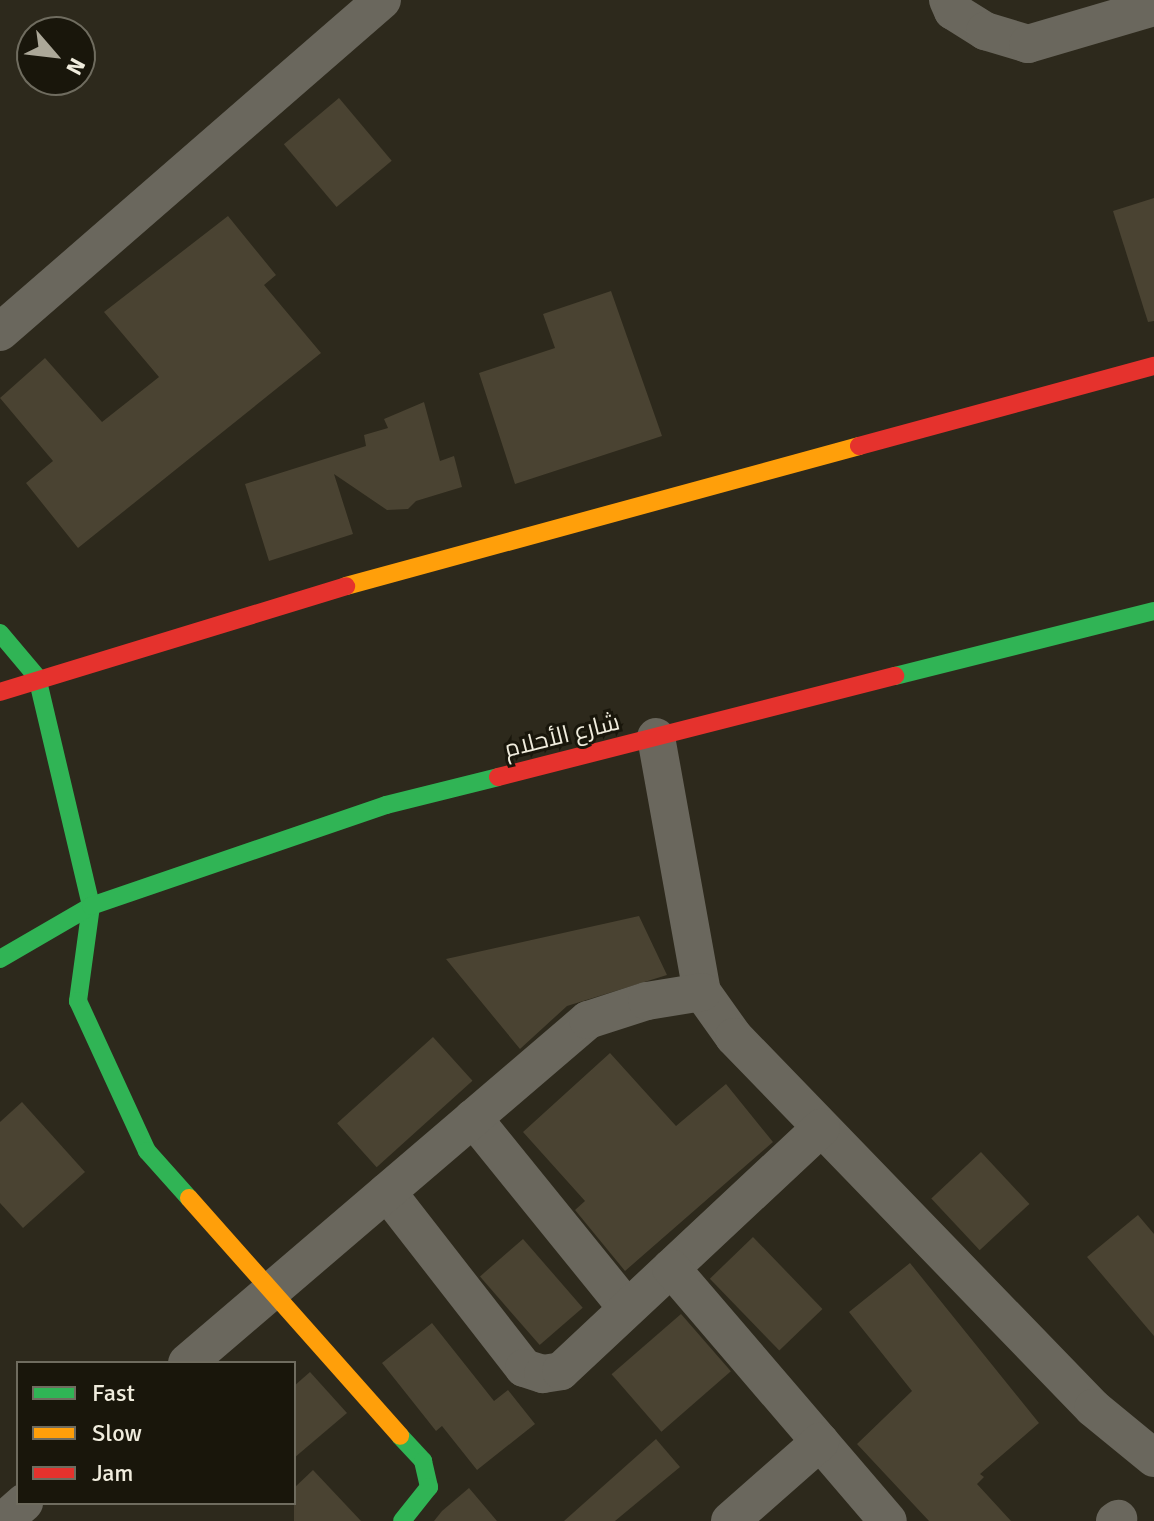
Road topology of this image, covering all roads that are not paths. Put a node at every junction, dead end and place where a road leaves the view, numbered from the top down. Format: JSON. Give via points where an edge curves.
{"nodes":[{"id":1,"x":382,"y":0,"type":"edge"},
{"id":2,"x":948,"y":0,"type":"edge"},
{"id":3,"x":1154,"y":7,"type":"edge"},
{"id":4,"x":0,"y":332,"type":"edge"},
{"id":5,"x":1154,"y":366,"type":"edge"},
{"id":6,"x":1154,"y":611,"type":"edge"},
{"id":7,"x":0,"y":633,"type":"edge"},
{"id":8,"x":37,"y":677,"type":"junction"},
{"id":9,"x":0,"y":692,"type":"edge"},
{"id":10,"x":656,"y":737,"type":"junction"},
{"id":11,"x":91,"y":906,"type":"junction"},
{"id":12,"x":0,"y":959,"type":"edge"},
{"id":13,"x":702,"y":992,"type":"junction"},
{"id":14,"x":473,"y":1118,"type":"junction"},
{"id":15,"x":821,"y":1128,"type":"junction"},
{"id":16,"x":387,"y":1192,"type":"junction"},
{"id":17,"x":671,"y":1268,"type":"junction"},
{"id":18,"x":270,"y":1292,"type":"junction"},
{"id":19,"x":626,"y":1307,"type":"junction"},
{"id":20,"x":189,"y":1361,"type":"edge"},
{"id":21,"x":820,"y":1442,"type":"junction"},
{"id":22,"x":1154,"y":1458,"type":"edge"},
{"id":23,"x":22,"y":1505,"type":"edge"},
{"id":24,"x":3,"y":1521,"type":"edge"},
{"id":25,"x":402,"y":1521,"type":"edge"},
{"id":26,"x":730,"y":1521,"type":"edge"},
{"id":27,"x":888,"y":1521,"type":"edge"}],
"edges":[{"from":1,"to":4,"type":"street"},
{"from":2,"to":3,"type":"street","via":[[953,11],[985,31],[1028,44]]},
{"from":5,"to":8,"type":"main road","via":[[328,591]]},
{"from":6,"to":10,"type":"main road","name":"شارع الأحلام"},
{"from":7,"to":8,"type":"main road"},
{"from":8,"to":9,"type":"main road"},
{"from":8,"to":11,"type":"main road"},
{"from":10,"to":11,"type":"main road","name":"شارع الأحلام","via":[[386,805]]},
{"from":10,"to":13,"type":"street"},
{"from":11,"to":12,"type":"main road","name":"شارع الأحلام"},
{"from":11,"to":18,"type":"main road","via":[[78,1001],[147,1151]]},
{"from":13,"to":14,"type":"street","via":[[647,1001],[588,1020]]},
{"from":13,"to":15,"type":"street","via":[[734,1037]]},
{"from":14,"to":16,"type":"street"},
{"from":14,"to":19,"type":"street"},
{"from":15,"to":17,"type":"street"},
{"from":15,"to":22,"type":"street","via":[[1093,1408]]},
{"from":16,"to":18,"type":"street"},
{"from":16,"to":19,"type":"street","via":[[524,1368],[543,1374],[561,1371]]},
{"from":17,"to":19,"type":"street"},
{"from":17,"to":21,"type":"street"},
{"from":18,"to":20,"type":"street"},
{"from":18,"to":25,"type":"main road","via":[[423,1461],[429,1487]]},
{"from":21,"to":26,"type":"street"},
{"from":21,"to":27,"type":"street"},
{"from":23,"to":24,"type":"street"}]}
